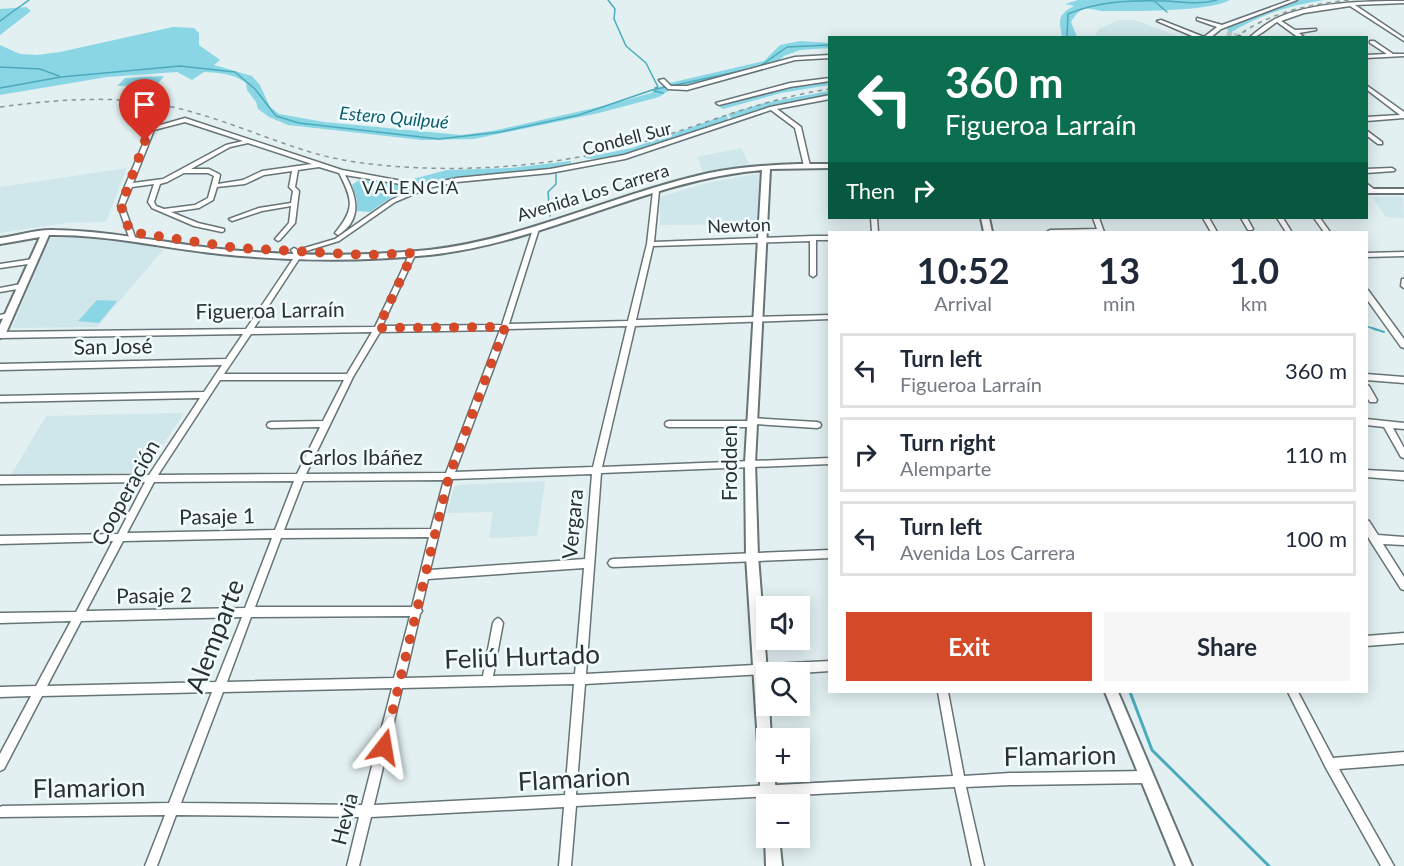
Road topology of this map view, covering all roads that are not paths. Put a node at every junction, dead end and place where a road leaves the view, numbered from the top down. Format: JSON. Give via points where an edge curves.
{"nodes":[{"id":1,"x":1295,"y":0,"type":"edge"},
{"id":2,"x":1404,"y":2,"type":"edge"},
{"id":3,"x":1351,"y":4,"type":"junction"},
{"id":4,"x":1199,"y":19,"type":"dead end"},
{"id":5,"x":1277,"y":20,"type":"junction"},
{"id":6,"x":1159,"y":21,"type":"dead end"},
{"id":7,"x":1314,"y":30,"type":"dead end"},
{"id":8,"x":1225,"y":31,"type":"junction"},
{"id":9,"x":1294,"y":32,"type":"junction"},
{"id":10,"x":1203,"y":36,"type":"edge"},
{"id":11,"x":1209,"y":36,"type":"edge"},
{"id":12,"x":1253,"y":36,"type":"edge"},
{"id":13,"x":1300,"y":36,"type":"edge"},
{"id":14,"x":1404,"y":40,"type":"edge"},
{"id":15,"x":1371,"y":42,"type":"dead end"},
{"id":16,"x":1404,"y":55,"type":"edge"},
{"id":17,"x":828,"y":56,"type":"edge"},
{"id":18,"x":1394,"y":56,"type":"junction"},
{"id":19,"x":1368,"y":57,"type":"edge"},
{"id":20,"x":828,"y":79,"type":"edge"},
{"id":21,"x":666,"y":84,"type":"dead end"},
{"id":22,"x":1368,"y":89,"type":"edge"},
{"id":23,"x":828,"y":97,"type":"edge"},
{"id":24,"x":718,"y":103,"type":"dead end"},
{"id":25,"x":772,"y":108,"type":"junction"},
{"id":26,"x":1404,"y":115,"type":"edge"},
{"id":27,"x":1368,"y":119,"type":"edge"},
{"id":28,"x":1368,"y":134,"type":"edge"},
{"id":29,"x":246,"y":142,"type":"junction"},
{"id":30,"x":1380,"y":143,"type":"dead end"},
{"id":31,"x":318,"y":165,"type":"junction"},
{"id":32,"x":807,"y":166,"type":"junction"},
{"id":33,"x":828,"y":166,"type":"edge"},
{"id":34,"x":766,"y":168,"type":"junction"},
{"id":35,"x":295,"y":169,"type":"junction"},
{"id":36,"x":1392,"y":170,"type":"dead end"},
{"id":37,"x":184,"y":171,"type":"junction"},
{"id":38,"x":1368,"y":171,"type":"edge"},
{"id":39,"x":341,"y":172,"type":"junction"},
{"id":40,"x":358,"y":177,"type":"junction"},
{"id":41,"x":347,"y":182,"type":"junction"},
{"id":42,"x":157,"y":183,"type":"junction"},
{"id":43,"x":409,"y":184,"type":"junction"},
{"id":44,"x":128,"y":186,"type":"junction"},
{"id":45,"x":214,"y":186,"type":"junction"},
{"id":46,"x":426,"y":186,"type":"junction"},
{"id":47,"x":656,"y":191,"type":"junction"},
{"id":48,"x":1370,"y":191,"type":"edge"},
{"id":49,"x":1404,"y":191,"type":"edge"},
{"id":50,"x":403,"y":196,"type":"junction"},
{"id":51,"x":294,"y":204,"type":"junction"},
{"id":52,"x":163,"y":211,"type":"junction"},
{"id":53,"x":232,"y":219,"type":"dead end"},
{"id":54,"x":1245,"y":219,"type":"edge"},
{"id":55,"x":1281,"y":219,"type":"edge"},
{"id":56,"x":536,"y":229,"type":"junction"},
{"id":57,"x":1250,"y":229,"type":"dead end"},
{"id":58,"x":222,"y":230,"type":"dead end"},
{"id":59,"x":1288,"y":231,"type":"dead end"},
{"id":60,"x":46,"y":233,"type":"junction"},
{"id":61,"x":338,"y":233,"type":"dead end"},
{"id":62,"x":131,"y":234,"type":"junction"},
{"id":63,"x":813,"y":238,"type":"junction"},
{"id":64,"x":828,"y":238,"type":"edge"},
{"id":65,"x":278,"y":239,"type":"dead end"},
{"id":66,"x":762,"y":240,"type":"junction"},
{"id":67,"x":0,"y":241,"type":"edge"},
{"id":68,"x":650,"y":244,"type":"junction"},
{"id":69,"x":298,"y":252,"type":"junction"},
{"id":70,"x":413,"y":253,"type":"junction"},
{"id":71,"x":1404,"y":254,"type":"edge"},
{"id":72,"x":1368,"y":255,"type":"edge"},
{"id":73,"x":33,"y":261,"type":"junction"},
{"id":74,"x":0,"y":266,"type":"edge"},
{"id":75,"x":813,"y":275,"type":"dead end"},
{"id":76,"x":1404,"y":281,"type":"edge"},
{"id":77,"x":21,"y":286,"type":"junction"},
{"id":78,"x":1404,"y":286,"type":"edge"},
{"id":79,"x":0,"y":290,"type":"edge"},
{"id":80,"x":1368,"y":295,"type":"edge"},
{"id":81,"x":5,"y":316,"type":"edge"},
{"id":82,"x":828,"y":317,"type":"edge"},
{"id":83,"x":759,"y":319,"type":"junction"},
{"id":84,"x":631,"y":322,"type":"junction"},
{"id":85,"x":505,"y":327,"type":"junction"},
{"id":86,"x":378,"y":328,"type":"junction"},
{"id":87,"x":249,"y":330,"type":"junction"},
{"id":88,"x":0,"y":335,"type":"edge"},
{"id":89,"x":1403,"y":340,"type":"edge"},
{"id":90,"x":227,"y":362,"type":"junction"},
{"id":91,"x":0,"y":367,"type":"edge"},
{"id":92,"x":217,"y":377,"type":"junction"},
{"id":93,"x":350,"y":377,"type":"junction"},
{"id":94,"x":1368,"y":377,"type":"edge"},
{"id":95,"x":1404,"y":380,"type":"edge"},
{"id":96,"x":1368,"y":391,"type":"edge"},
{"id":97,"x":204,"y":395,"type":"junction"},
{"id":98,"x":0,"y":399,"type":"edge"},
{"id":99,"x":1373,"y":400,"type":"dead end"},
{"id":100,"x":751,"y":422,"type":"junction"},
{"id":101,"x":1368,"y":422,"type":"edge"},
{"id":102,"x":326,"y":424,"type":"junction"},
{"id":103,"x":669,"y":424,"type":"dead end"},
{"id":104,"x":817,"y":424,"type":"dead end"},
{"id":105,"x":1386,"y":424,"type":"junction"},
{"id":106,"x":271,"y":425,"type":"dead end"},
{"id":107,"x":1404,"y":426,"type":"edge"},
{"id":108,"x":1404,"y":455,"type":"edge"},
{"id":109,"x":828,"y":461,"type":"edge"},
{"id":110,"x":750,"y":463,"type":"junction"},
{"id":111,"x":597,"y":470,"type":"junction"},
{"id":112,"x":1368,"y":473,"type":"edge"},
{"id":113,"x":449,"y":476,"type":"junction"},
{"id":114,"x":1404,"y":476,"type":"edge"},
{"id":115,"x":300,"y":477,"type":"junction"},
{"id":116,"x":151,"y":479,"type":"junction"},
{"id":117,"x":0,"y":480,"type":"edge"},
{"id":118,"x":1368,"y":528,"type":"edge"},
{"id":119,"x":435,"y":533,"type":"junction"},
{"id":120,"x":277,"y":534,"type":"junction"},
{"id":121,"x":121,"y":537,"type":"junction"},
{"id":122,"x":1374,"y":539,"type":"junction"},
{"id":123,"x":0,"y":540,"type":"edge"},
{"id":124,"x":1404,"y":541,"type":"edge"},
{"id":125,"x":828,"y":554,"type":"edge"},
{"id":126,"x":752,"y":556,"type":"junction"},
{"id":127,"x":590,"y":563,"type":"junction"},
{"id":128,"x":613,"y":563,"type":"dead end"},
{"id":129,"x":425,"y":575,"type":"junction"},
{"id":130,"x":1404,"y":586,"type":"edge"},
{"id":131,"x":417,"y":611,"type":"junction"},
{"id":132,"x":249,"y":612,"type":"junction"},
{"id":133,"x":79,"y":615,"type":"junction"},
{"id":134,"x":0,"y":618,"type":"edge"},
{"id":135,"x":498,"y":622,"type":"dead end"},
{"id":136,"x":1404,"y":638,"type":"edge"},
{"id":137,"x":1368,"y":641,"type":"edge"},
{"id":138,"x":760,"y":662,"type":"edge"},
{"id":139,"x":828,"y":666,"type":"edge"},
{"id":140,"x":810,"y":667,"type":"edge"},
{"id":141,"x":756,"y":669,"type":"edge"},
{"id":142,"x":580,"y":679,"type":"junction"},
{"id":143,"x":487,"y":681,"type":"junction"},
{"id":144,"x":400,"y":683,"type":"junction"},
{"id":145,"x":220,"y":687,"type":"junction"},
{"id":146,"x":39,"y":691,"type":"junction"},
{"id":147,"x":0,"y":692,"type":"edge"},
{"id":148,"x":943,"y":693,"type":"edge"},
{"id":149,"x":1112,"y":693,"type":"edge"},
{"id":150,"x":1294,"y":693,"type":"edge"},
{"id":151,"x":1404,"y":758,"type":"edge"},
{"id":152,"x":1330,"y":764,"type":"junction"},
{"id":153,"x":0,"y":765,"type":"edge"},
{"id":154,"x":1147,"y":777,"type":"junction"},
{"id":155,"x":959,"y":782,"type":"junction"},
{"id":156,"x":810,"y":795,"type":"edge"},
{"id":157,"x":756,"y":798,"type":"edge"},
{"id":158,"x":571,"y":802,"type":"junction"},
{"id":159,"x":173,"y":808,"type":"junction"},
{"id":160,"x":367,"y":811,"type":"junction"},
{"id":161,"x":2,"y":812,"type":"dead end"},
{"id":162,"x":773,"y":848,"type":"edge"},
{"id":163,"x":151,"y":866,"type":"edge"},
{"id":164,"x":353,"y":866,"type":"edge"},
{"id":165,"x":565,"y":866,"type":"edge"},
{"id":166,"x":774,"y":866,"type":"edge"},
{"id":167,"x":978,"y":866,"type":"edge"},
{"id":168,"x":1184,"y":866,"type":"edge"},
{"id":169,"x":1388,"y":866,"type":"edge"}],
"edges":[{"from":1,"to":8,"type":"street","via":[[1263,10]]},
{"from":2,"to":3,"type":"street"},
{"from":3,"to":5,"type":"street"},
{"from":3,"to":14,"type":"street"},
{"from":4,"to":8,"type":"street"},
{"from":5,"to":9,"type":"street"},
{"from":5,"to":12,"type":"street"},
{"from":6,"to":10,"type":"street"},
{"from":7,"to":9,"type":"street"},
{"from":8,"to":11,"type":"street"},
{"from":9,"to":13,"type":"street"},
{"from":15,"to":18,"type":"street"},
{"from":16,"to":18,"type":"street"},
{"from":17,"to":21,"type":"street","via":[[795,59],[687,88]]},
{"from":18,"to":19,"type":"street"},
{"from":20,"to":24,"type":"street"},
{"from":22,"to":26,"type":"street"},
{"from":23,"to":25,"type":"street","name":"Condell Sur"},
{"from":25,"to":32,"type":"street","via":[[798,127]]},
{"from":25,"to":46,"type":"street","name":"Condell Sur","via":[[625,157],[550,171]]},
{"from":26,"to":27,"type":"street"},
{"from":28,"to":30,"type":"street"},
{"from":29,"to":31,"type":"street","name":"Condell Sur"},
{"from":29,"to":37,"type":"street","via":[[228,146]]},
{"from":29,"to":44,"type":"street","name":"Condell Sur","via":[[184,120],[152,129]]},
{"from":31,"to":35,"type":"street"},
{"from":31,"to":39,"type":"street","name":"Condell Sur"},
{"from":32,"to":33,"type":"main road","name":"Avenida Los Carrera"},
{"from":32,"to":34,"type":"main road","name":"Avenida Los Carrera"},
{"from":34,"to":47,"type":"main road","name":"Avenida Los Carrera","via":[[715,174]]},
{"from":34,"to":66,"type":"main road","name":"Frodden"},
{"from":35,"to":45,"type":"street"},
{"from":35,"to":51,"type":"street"},
{"from":36,"to":38,"type":"street"},
{"from":37,"to":42,"type":"street"},
{"from":37,"to":45,"type":"street","via":[[213,171],[217,175]]},
{"from":39,"to":40,"type":"street","name":"Condell Sur"},
{"from":39,"to":41,"type":"street"},
{"from":40,"to":41,"type":"street"},
{"from":40,"to":43,"type":"street","name":"Condell Sur"},
{"from":41,"to":61,"type":"street","via":[[354,212]]},
{"from":42,"to":44,"type":"street"},
{"from":42,"to":52,"type":"street","via":[[151,202]]},
{"from":43,"to":46,"type":"street","name":"Condell Sur"},
{"from":43,"to":50,"type":"street"},
{"from":44,"to":62,"type":"street","via":[[121,206]]},
{"from":45,"to":52,"type":"street","via":[[211,199],[197,207]]},
{"from":46,"to":50,"type":"street","name":"Condell Sur"},
{"from":47,"to":56,"type":"main road","name":"Avenida Los Carrera"},
{"from":47,"to":68,"type":"street","name":"Vergara"},
{"from":48,"to":49,"type":"main road"},
{"from":50,"to":69,"type":"street","name":"Condell Sur","via":[[349,234]]},
{"from":51,"to":53,"type":"street"},
{"from":51,"to":65,"type":"street","via":[[291,223]]},
{"from":52,"to":58,"type":"street","via":[[196,225]]},
{"from":54,"to":57,"type":"street"},
{"from":55,"to":59,"type":"street"},
{"from":56,"to":70,"type":"main road","name":"Avenida Los Carrera","via":[[468,246]]},
{"from":56,"to":85,"type":"street","name":"Hevia"},
{"from":60,"to":62,"type":"main road","name":"Avenida Los Carrera"},
{"from":60,"to":67,"type":"main road","name":"Avenida Los Carrera"},
{"from":60,"to":73,"type":"main road"},
{"from":62,"to":69,"type":"main road","name":"Avenida Los Carrera","via":[[218,251]]},
{"from":63,"to":64,"type":"street","name":"Newton"},
{"from":63,"to":66,"type":"street","name":"Newton"},
{"from":63,"to":75,"type":"street"},
{"from":66,"to":68,"type":"street","name":"Newton"},
{"from":66,"to":83,"type":"main road","name":"Frodden"},
{"from":68,"to":84,"type":"street","name":"Vergara"},
{"from":69,"to":70,"type":"main road","name":"Avenida Los Carrera"},
{"from":69,"to":87,"type":"street","name":"Cooperación"},
{"from":70,"to":86,"type":"street","name":"Alemparte"},
{"from":71,"to":72,"type":"street"},
{"from":73,"to":74,"type":"street"},
{"from":73,"to":77,"type":"main road"},
{"from":76,"to":78,"type":"street"},
{"from":77,"to":79,"type":"street"},
{"from":77,"to":81,"type":"main road"},
{"from":80,"to":89,"type":"street"},
{"from":81,"to":88,"type":"main road"},
{"from":82,"to":83,"type":"street","name":"Figueroa Larraín"},
{"from":83,"to":84,"type":"street","name":"Figueroa Larraín"},
{"from":83,"to":100,"type":"main road","name":"Frodden"},
{"from":84,"to":85,"type":"street","name":"Figueroa Larraín"},
{"from":84,"to":111,"type":"street","name":"Vergara"},
{"from":85,"to":86,"type":"street","name":"Figueroa Larraín"},
{"from":85,"to":113,"type":"street","name":"Hevia"},
{"from":86,"to":87,"type":"street","name":"Figueroa Larraín"},
{"from":86,"to":93,"type":"street","name":"Alemparte"},
{"from":87,"to":88,"type":"street","name":"Figueroa Larraín"},
{"from":87,"to":90,"type":"street","name":"Cooperación"},
{"from":90,"to":91,"type":"street","name":"San José"},
{"from":90,"to":92,"type":"street","name":"Cooperación"},
{"from":92,"to":93,"type":"street"},
{"from":92,"to":97,"type":"street","name":"Cooperación"},
{"from":93,"to":102,"type":"street","name":"Alemparte"},
{"from":94,"to":95,"type":"street"},
{"from":96,"to":99,"type":"street"},
{"from":97,"to":98,"type":"street"},
{"from":97,"to":116,"type":"street","name":"Cooperación"},
{"from":100,"to":103,"type":"street"},
{"from":100,"to":104,"type":"street"},
{"from":100,"to":110,"type":"main road","name":"Frodden"},
{"from":101,"to":105,"type":"street"},
{"from":102,"to":106,"type":"street"},
{"from":102,"to":115,"type":"street","name":"Alemparte"},
{"from":105,"to":107,"type":"street"},
{"from":105,"to":108,"type":"street"},
{"from":109,"to":110,"type":"street","name":"Carlos Ibáñez"},
{"from":110,"to":111,"type":"street","name":"Carlos Ibáñez"},
{"from":110,"to":126,"type":"main road","name":"Frodden"},
{"from":111,"to":113,"type":"street","name":"Carlos Ibáñez"},
{"from":111,"to":127,"type":"street","name":"Vergara"},
{"from":112,"to":114,"type":"street"},
{"from":113,"to":115,"type":"street","name":"Carlos Ibáñez"},
{"from":113,"to":119,"type":"street","name":"Hevia"},
{"from":115,"to":116,"type":"street","name":"Carlos Ibáñez"},
{"from":115,"to":120,"type":"street","name":"Alemparte"},
{"from":116,"to":117,"type":"street","name":"Carlos Ibáñez"},
{"from":116,"to":121,"type":"street","name":"Cooperación"},
{"from":118,"to":122,"type":"street"},
{"from":119,"to":120,"type":"street","name":"Pasaje 1"},
{"from":119,"to":129,"type":"street","name":"Hevia"},
{"from":120,"to":121,"type":"street","name":"Pasaje 1"},
{"from":120,"to":132,"type":"street","name":"Alemparte"},
{"from":121,"to":123,"type":"street","name":"Pasaje 1"},
{"from":121,"to":133,"type":"street","name":"Cooperación"},
{"from":122,"to":124,"type":"street"},
{"from":122,"to":130,"type":"street"},
{"from":125,"to":126,"type":"street"},
{"from":126,"to":128,"type":"street"},
{"from":126,"to":138,"type":"main road","name":"Frodden"},
{"from":127,"to":129,"type":"street"},
{"from":127,"to":142,"type":"street","name":"Vergara"},
{"from":129,"to":131,"type":"street","name":"Hevia"},
{"from":131,"to":132,"type":"street","name":"Pasaje 2"},
{"from":131,"to":144,"type":"street","name":"Hevia"},
{"from":132,"to":133,"type":"street","name":"Pasaje 2"},
{"from":132,"to":145,"type":"street","name":"Alemparte"},
{"from":133,"to":134,"type":"street","name":"Pasaje 2"},
{"from":133,"to":146,"type":"street","name":"Cooperación"},
{"from":135,"to":143,"type":"street"},
{"from":136,"to":137,"type":"street"},
{"from":139,"to":140,"type":"street","name":"Feliú Hurtado"},
{"from":141,"to":142,"type":"street","name":"Feliú Hurtado"},
{"from":142,"to":143,"type":"street","name":"Feliú Hurtado"},
{"from":142,"to":158,"type":"street","name":"Vergara"},
{"from":143,"to":144,"type":"street","name":"Feliú Hurtado"},
{"from":144,"to":145,"type":"street","name":"Feliú Hurtado"},
{"from":144,"to":160,"type":"street","name":"Hevia"},
{"from":145,"to":146,"type":"street","name":"Feliú Hurtado"},
{"from":145,"to":159,"type":"street","name":"Alemparte"},
{"from":146,"to":147,"type":"street","name":"Feliú Hurtado"},
{"from":146,"to":153,"type":"street","name":"Cooperación"},
{"from":148,"to":155,"type":"street"},
{"from":149,"to":154,"type":"main road"},
{"from":150,"to":152,"type":"street"},
{"from":151,"to":152,"type":"street"},
{"from":152,"to":169,"type":"street"},
{"from":154,"to":155,"type":"street","name":"Flamarion"},
{"from":154,"to":168,"type":"main road"},
{"from":155,"to":156,"type":"street","name":"Flamarion"},
{"from":155,"to":167,"type":"street"},
{"from":157,"to":158,"type":"street","name":"Flamarion"},
{"from":158,"to":160,"type":"street","name":"Flamarion"},
{"from":158,"to":165,"type":"street","name":"Vergara"},
{"from":159,"to":160,"type":"street","name":"Flamarion"},
{"from":159,"to":161,"type":"street","name":"Flamarion"},
{"from":159,"to":163,"type":"street","name":"Alemparte"},
{"from":160,"to":164,"type":"street","name":"Hevia"},
{"from":162,"to":166,"type":"main road"}]}
